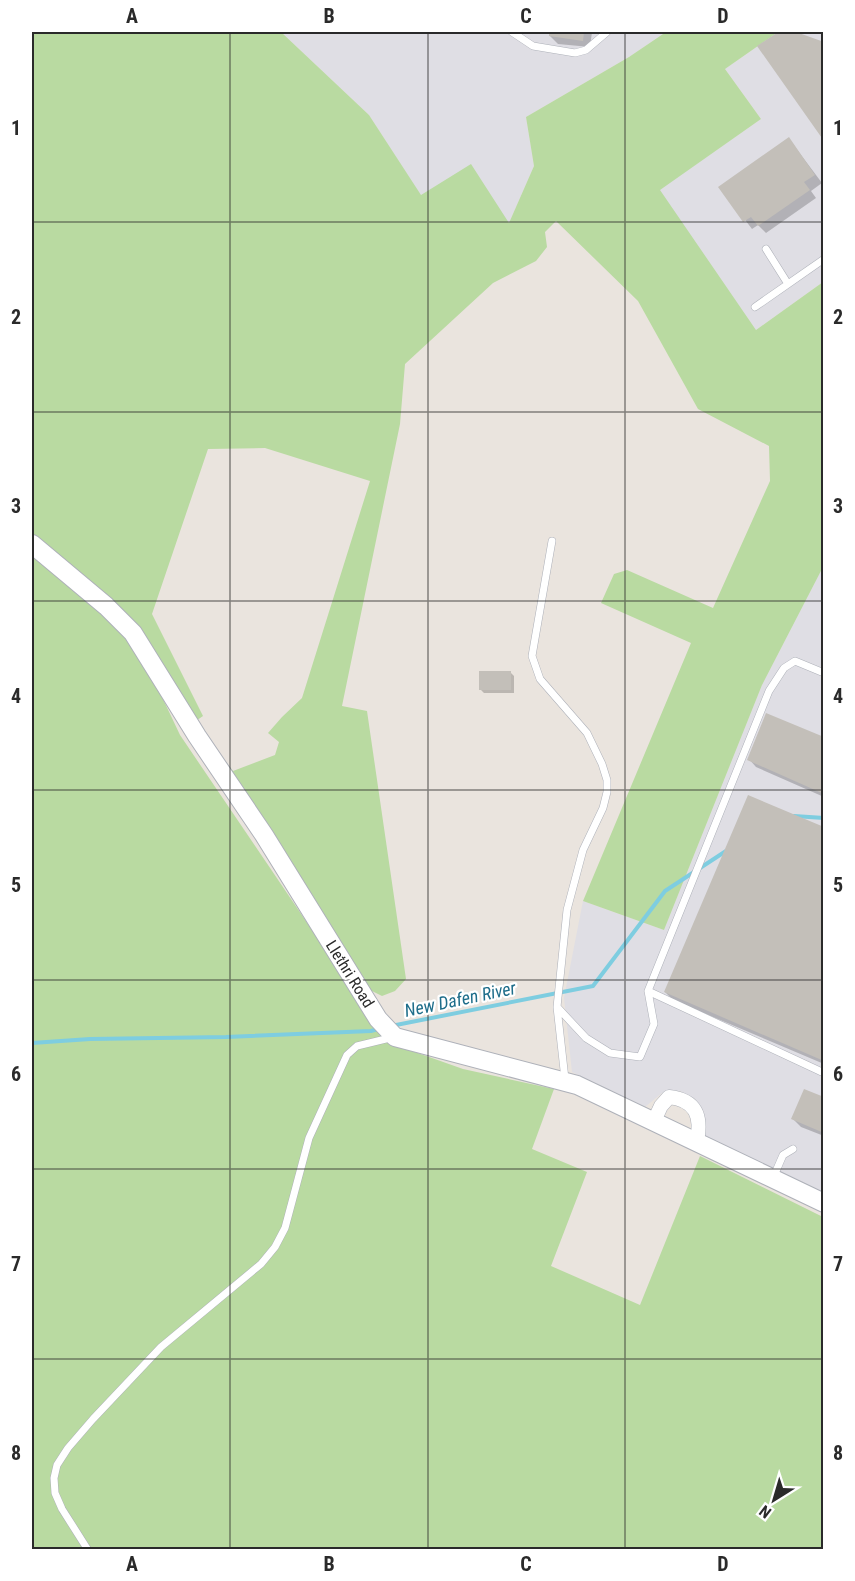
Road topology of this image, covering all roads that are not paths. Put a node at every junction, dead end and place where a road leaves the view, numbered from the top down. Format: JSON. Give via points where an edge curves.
{"nodes":[{"id":1,"x":512,"y":32,"type":"edge"},
{"id":2,"x":607,"y":32,"type":"edge"},
{"id":3,"x":766,"y":249,"type":"dead end"},
{"id":4,"x":824,"y":259,"type":"edge"},
{"id":5,"x":788,"y":284,"type":"junction"},
{"id":6,"x":755,"y":307,"type":"dead end"},
{"id":7,"x":552,"y":541,"type":"dead end"},
{"id":8,"x":32,"y":544,"type":"edge"},
{"id":9,"x":824,"y":673,"type":"edge"},
{"id":10,"x":648,"y":992,"type":"junction"},
{"id":11,"x":557,"y":1008,"type":"junction"},
{"id":12,"x":394,"y":1037,"type":"junction"},
{"id":13,"x":824,"y":1073,"type":"edge"},
{"id":14,"x":566,"y":1082,"type":"junction"},
{"id":15,"x":654,"y":1121,"type":"junction"},
{"id":16,"x":697,"y":1141,"type":"junction"},
{"id":17,"x":793,"y":1149,"type":"dead end"},
{"id":18,"x":773,"y":1178,"type":"junction"},
{"id":19,"x":824,"y":1203,"type":"edge"},
{"id":20,"x":88,"y":1550,"type":"edge"}],
"edges":[{"from":1,"to":2,"type":"lane","via":[[533,46],[575,53],[586,50]]},
{"from":3,"to":5,"type":"lane"},
{"from":4,"to":5,"type":"lane"},
{"from":5,"to":6,"type":"lane"},
{"from":7,"to":11,"type":"lane","via":[[532,656],[540,679],[587,733],[607,780],[603,808],[583,850],[567,910]]},
{"from":8,"to":12,"type":"street","name":"Llethri Road","via":[[133,633],[378,1019]]},
{"from":9,"to":10,"type":"lane","via":[[795,661],[784,668],[769,691]]},
{"from":10,"to":11,"type":"lane","via":[[654,1024],[640,1057],[610,1053],[586,1038]]},
{"from":10,"to":13,"type":"lane"},
{"from":11,"to":14,"type":"lane"},
{"from":12,"to":14,"type":"street"},
{"from":12,"to":20,"type":"lane","via":[[357,1046],[347,1055],[309,1138],[285,1228],[275,1247],[261,1264],[161,1347],[93,1419],[57,1465],[55,1493]]},
{"from":14,"to":15,"type":"street"},
{"from":15,"to":16,"type":"street"},
{"from":15,"to":16,"type":"street","via":[[669,1097],[682,1099],[693,1106],[698,1119]]},
{"from":16,"to":18,"type":"street"},
{"from":17,"to":18,"type":"lane","via":[[783,1155]]},
{"from":18,"to":19,"type":"street"}]}
